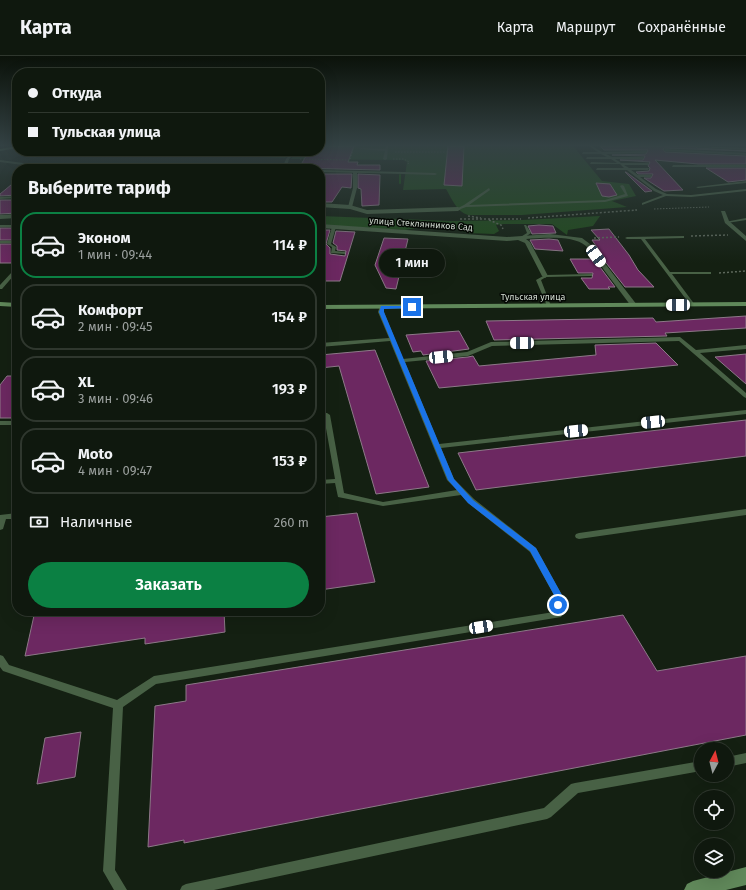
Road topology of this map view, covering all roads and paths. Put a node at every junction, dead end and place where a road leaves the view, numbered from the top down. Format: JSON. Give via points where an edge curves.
{"nodes":[{"id":1,"x":355,"y":185,"type":"edge"},
{"id":2,"x":648,"y":185,"type":"edge"},
{"id":3,"x":718,"y":185,"type":"edge"},
{"id":4,"x":622,"y":186,"type":"dead end"},
{"id":5,"x":698,"y":187,"type":"dead end"},
{"id":6,"x":489,"y":189,"type":"dead end"},
{"id":7,"x":746,"y":190,"type":"edge"},
{"id":8,"x":666,"y":195,"type":"junction"},
{"id":9,"x":12,"y":197,"type":"edge"},
{"id":10,"x":0,"y":198,"type":"edge"},
{"id":11,"x":643,"y":204,"type":"dead end"},
{"id":12,"x":325,"y":205,"type":"edge"},
{"id":13,"x":465,"y":206,"type":"junction"},
{"id":14,"x":350,"y":207,"type":"junction"},
{"id":15,"x":709,"y":207,"type":"dead end"},
{"id":16,"x":456,"y":209,"type":"junction"},
{"id":17,"x":654,"y":209,"type":"dead end"},
{"id":18,"x":639,"y":210,"type":"dead end"},
{"id":19,"x":723,"y":212,"type":"dead end"},
{"id":20,"x":12,"y":216,"type":"edge"},
{"id":21,"x":0,"y":217,"type":"edge"},
{"id":22,"x":454,"y":219,"type":"dead end"},
{"id":23,"x":484,"y":219,"type":"junction"},
{"id":24,"x":746,"y":220,"type":"edge"},
{"id":25,"x":727,"y":222,"type":"junction"},
{"id":26,"x":0,"y":226,"type":"edge"},
{"id":27,"x":12,"y":226,"type":"edge"},
{"id":28,"x":325,"y":226,"type":"edge"},
{"id":29,"x":525,"y":226,"type":"dead end"},
{"id":30,"x":334,"y":227,"type":"junction"},
{"id":31,"x":740,"y":235,"type":"junction"},
{"id":32,"x":683,"y":236,"type":"joint"},
{"id":33,"x":627,"y":238,"type":"joint"},
{"id":34,"x":642,"y":238,"type":"junction"},
{"id":35,"x":506,"y":239,"type":"junction"},
{"id":36,"x":520,"y":239,"type":"junction"},
{"id":37,"x":746,"y":239,"type":"edge"},
{"id":38,"x":582,"y":240,"type":"junction"},
{"id":39,"x":0,"y":242,"type":"edge"},
{"id":40,"x":12,"y":242,"type":"edge"},
{"id":41,"x":343,"y":253,"type":"dead end"},
{"id":42,"x":746,"y":271,"type":"edge"},
{"id":43,"x":668,"y":273,"type":"junction"},
{"id":44,"x":709,"y":273,"type":"joint"},
{"id":45,"x":590,"y":275,"type":"dead end"},
{"id":46,"x":12,"y":276,"type":"edge"},
{"id":47,"x":545,"y":276,"type":"junction"},
{"id":48,"x":0,"y":288,"type":"edge"},
{"id":49,"x":0,"y":304,"type":"edge"},
{"id":50,"x":746,"y":304,"type":"edge"},
{"id":51,"x":12,"y":305,"type":"edge"},
{"id":52,"x":633,"y":305,"type":"junction"},
{"id":53,"x":693,"y":305,"type":"junction"},
{"id":54,"x":549,"y":306,"type":"junction"},
{"id":55,"x":325,"y":307,"type":"edge"},
{"id":56,"x":382,"y":307,"type":"junction"},
{"id":57,"x":392,"y":338,"type":"junction"},
{"id":58,"x":325,"y":345,"type":"edge"},
{"id":59,"x":746,"y":347,"type":"edge"},
{"id":60,"x":694,"y":352,"type":"junction"},
{"id":61,"x":402,"y":361,"type":"junction"},
{"id":62,"x":746,"y":396,"type":"edge"},
{"id":63,"x":746,"y":412,"type":"edge"},
{"id":64,"x":325,"y":415,"type":"edge"},
{"id":65,"x":0,"y":423,"type":"edge"},
{"id":66,"x":12,"y":423,"type":"edge"},
{"id":67,"x":437,"y":446,"type":"junction"},
{"id":68,"x":339,"y":480,"type":"junction"},
{"id":69,"x":325,"y":481,"type":"edge"},
{"id":70,"x":462,"y":492,"type":"junction"},
{"id":71,"x":746,"y":512,"type":"edge"},
{"id":72,"x":12,"y":516,"type":"edge"},
{"id":73,"x":0,"y":527,"type":"edge"},
{"id":74,"x":579,"y":536,"type":"dead end"},
{"id":75,"x":0,"y":658,"type":"edge"},
{"id":76,"x":118,"y":705,"type":"junction"},
{"id":77,"x":746,"y":758,"type":"edge"},
{"id":78,"x":734,"y":761,"type":"edge"},
{"id":79,"x":694,"y":767,"type":"edge"},
{"id":80,"x":746,"y":876,"type":"edge"},
{"id":81,"x":121,"y":890,"type":"edge"},
{"id":82,"x":186,"y":890,"type":"edge"},
{"id":83,"x":693,"y":890,"type":"edge"}],
"edges":[{"from":1,"to":14,"type":"lane"},
{"from":2,"to":8,"type":"lane"},
{"from":3,"to":5,"type":"lane"},
{"from":4,"to":13,"type":"lane","via":[[627,195],[605,201]]},
{"from":6,"to":13,"type":"lane"},
{"from":7,"to":8,"type":"lane","via":[[690,196]]},
{"from":8,"to":11,"type":"lane"},
{"from":9,"to":10,"type":"lane"},
{"from":12,"to":14,"type":"street","name":"улица Стеклянников Сад"},
{"from":13,"to":16,"type":"lane"},
{"from":14,"to":16,"type":"street","name":"улица Стеклянников Сад","via":[[367,212]]},
{"from":15,"to":17,"type":"path"},
{"from":16,"to":23,"type":"path","via":[[464,216]]},
{"from":18,"to":23,"type":"path","via":[[526,219]]},
{"from":19,"to":25,"type":"street"},
{"from":20,"to":21,"type":"street"},
{"from":22,"to":23,"type":"path"},
{"from":23,"to":35,"type":"path","via":[[501,225],[507,235]]},
{"from":24,"to":25,"type":"lane"},
{"from":25,"to":31,"type":"street"},
{"from":26,"to":27,"type":"lane"},
{"from":28,"to":30,"type":"street","name":"улица Стеклянников Сад"},
{"from":29,"to":36,"type":"lane","via":[[530,233]]},
{"from":30,"to":35,"type":"street","name":"улица Стеклянников Сад"},
{"from":30,"to":41,"type":"lane","via":[[329,244],[334,247],[333,252]]},
{"from":31,"to":32,"type":"path"},
{"from":31,"to":37,"type":"street"},
{"from":32,"to":34,"type":"lane"},
{"from":33,"to":34,"type":"lane"},
{"from":33,"to":38,"type":"path","via":[[614,236]]},
{"from":34,"to":43,"type":"lane"},
{"from":35,"to":36,"type":"street","name":"улица Стеклянников Сад"},
{"from":36,"to":38,"type":"street","name":"улица Стеклянников Сад","via":[[550,236]]},
{"from":36,"to":47,"type":"street","via":[[527,242]]},
{"from":38,"to":52,"type":"street"},
{"from":39,"to":40,"type":"lane"},
{"from":42,"to":44,"type":"path"},
{"from":43,"to":44,"type":"lane"},
{"from":43,"to":53,"type":"lane"},
{"from":45,"to":47,"type":"lane"},
{"from":46,"to":48,"type":"lane"},
{"from":47,"to":54,"type":"lane","via":[[538,280]]},
{"from":49,"to":51,"type":"main road"},
{"from":50,"to":53,"type":"main road","name":"Тульская улица"},
{"from":52,"to":53,"type":"main road","name":"Тульская улица"},
{"from":52,"to":54,"type":"main road","name":"Тульская улица"},
{"from":54,"to":56,"type":"main road","name":"Тульская улица"},
{"from":55,"to":56,"type":"main road","name":"Тульская улица"},
{"from":56,"to":57,"type":"lane","via":[[381,312]]},
{"from":57,"to":58,"type":"lane"},
{"from":57,"to":61,"type":"lane"},
{"from":59,"to":60,"type":"lane"},
{"from":60,"to":61,"type":"lane","via":[[680,339],[490,344],[468,354]]},
{"from":60,"to":62,"type":"lane"},
{"from":61,"to":67,"type":"lane"},
{"from":63,"to":67,"type":"lane"},
{"from":64,"to":68,"type":"lane"},
{"from":65,"to":66,"type":"lane"},
{"from":67,"to":70,"type":"lane","via":[[451,480]]},
{"from":68,"to":69,"type":"lane"},
{"from":68,"to":70,"type":"lane","via":[[341,495],[383,504]]},
{"from":70,"to":76,"type":"lane","via":[[533,550],[558,595],[558,615],[154,680]]},
{"from":71,"to":74,"type":"lane"},
{"from":72,"to":73,"type":"lane","via":[[2,517]]},
{"from":75,"to":76,"type":"lane","via":[[6,668]]},
{"from":76,"to":81,"type":"lane","via":[[109,871]]},
{"from":77,"to":78,"type":"lane"},
{"from":79,"to":82,"type":"lane","via":[[574,788],[547,813]]},
{"from":80,"to":83,"type":"main road"}]}
